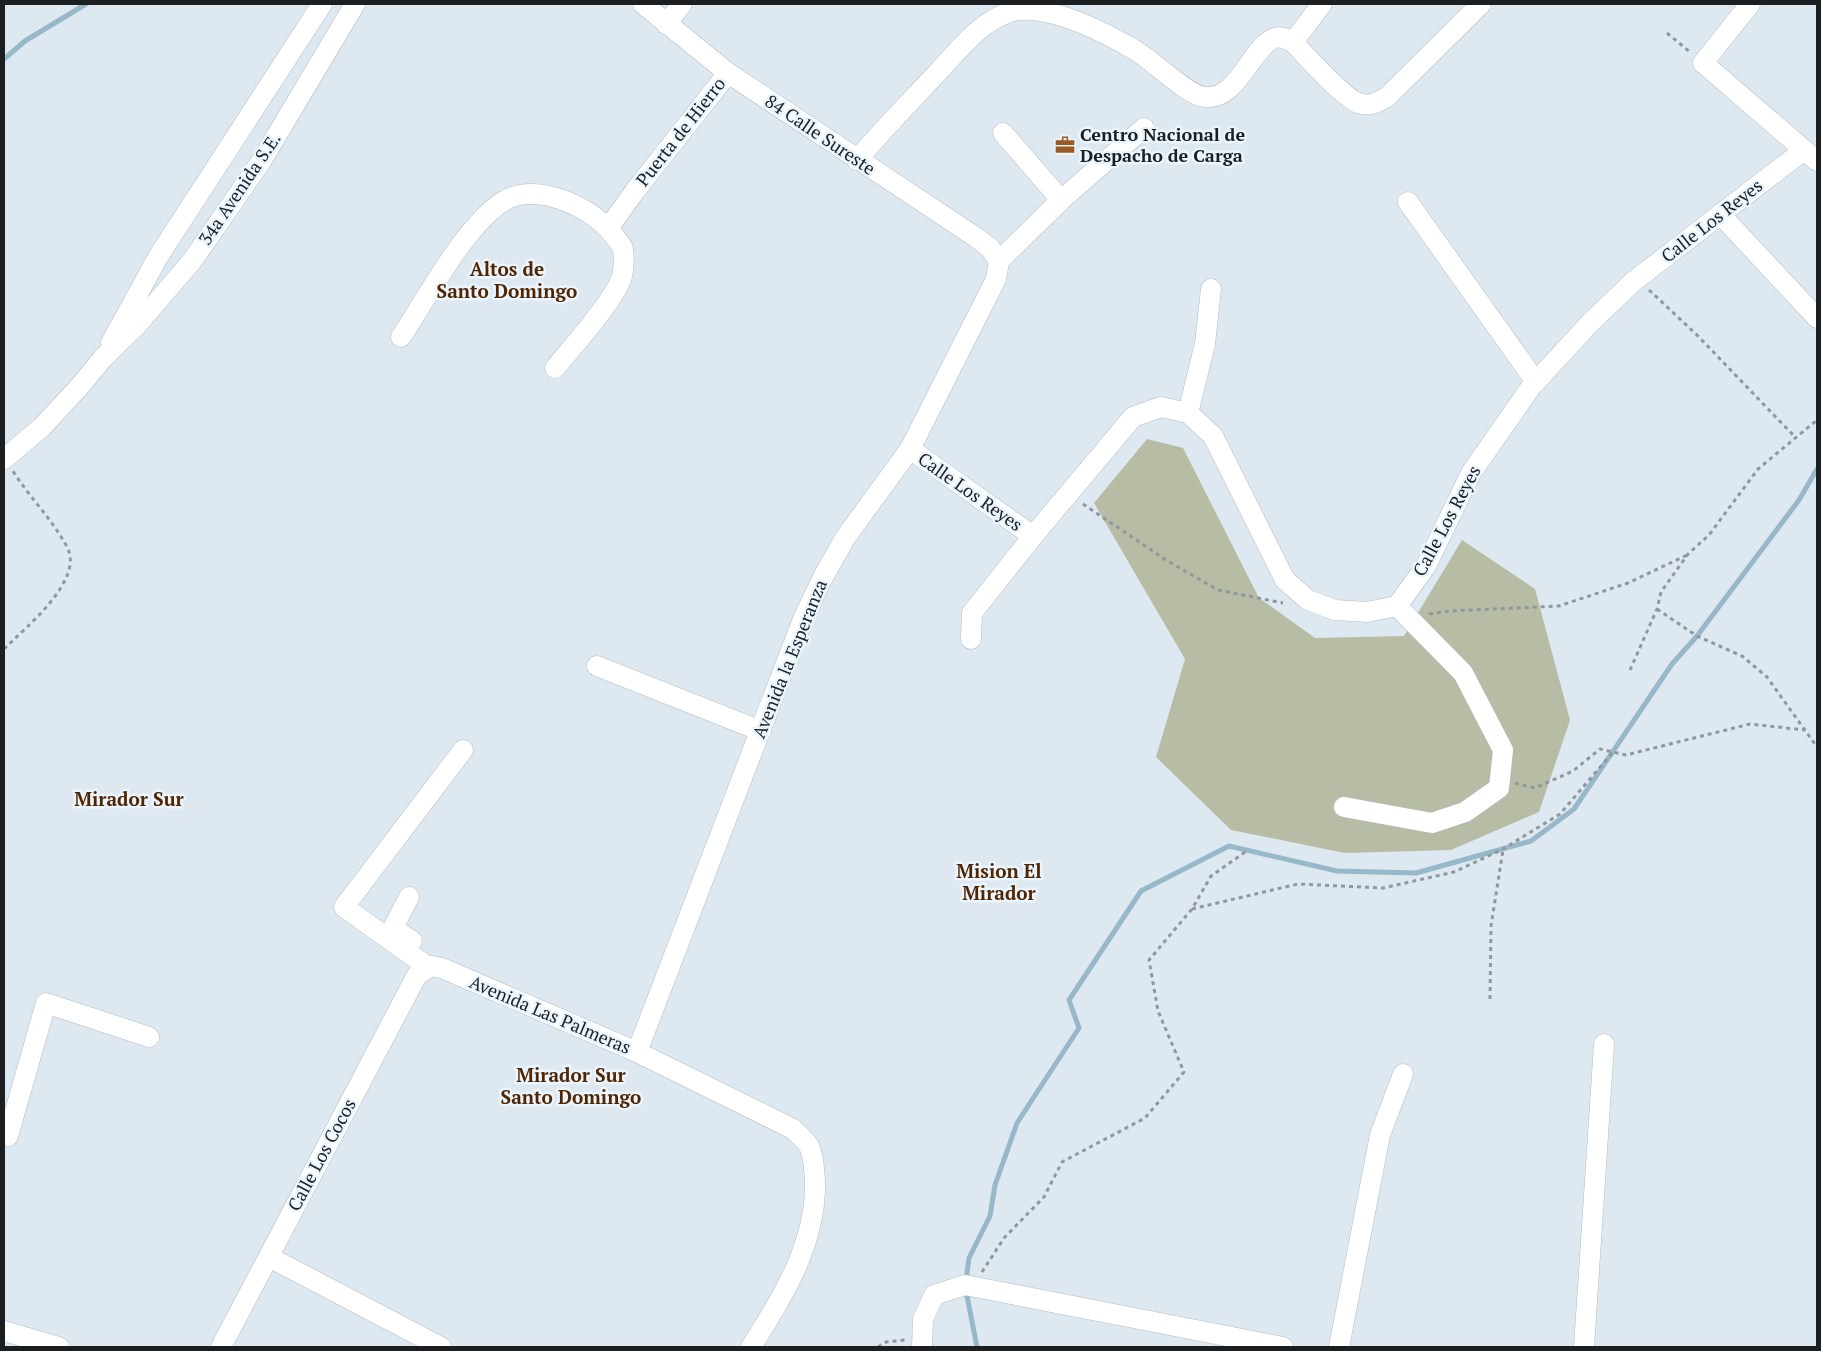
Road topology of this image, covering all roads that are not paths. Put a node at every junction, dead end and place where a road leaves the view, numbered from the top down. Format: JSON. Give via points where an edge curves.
{"nodes":[{"id":1,"x":322,"y":4,"type":"edge"},
{"id":2,"x":355,"y":4,"type":"edge"},
{"id":3,"x":642,"y":4,"type":"edge"},
{"id":4,"x":682,"y":4,"type":"edge"},
{"id":5,"x":1322,"y":4,"type":"edge"},
{"id":6,"x":1481,"y":4,"type":"edge"},
{"id":7,"x":1750,"y":4,"type":"edge"},
{"id":8,"x":666,"y":24,"type":"junction"},
{"id":9,"x":1292,"y":42,"type":"junction"},
{"id":10,"x":728,"y":73,"type":"junction"},
{"id":11,"x":1144,"y":128,"type":"dead end"},
{"id":12,"x":1003,"y":133,"type":"dead end"},
{"id":13,"x":1810,"y":155,"type":"edge"},
{"id":14,"x":857,"y":160,"type":"junction"},
{"id":15,"x":1061,"y":200,"type":"junction"},
{"id":16,"x":1408,"y":202,"type":"dead end"},
{"id":17,"x":1720,"y":214,"type":"junction"},
{"id":18,"x":609,"y":227,"type":"junction"},
{"id":19,"x":999,"y":261,"type":"junction"},
{"id":20,"x":1211,"y":289,"type":"dead end"},
{"id":21,"x":1817,"y":318,"type":"edge"},
{"id":22,"x":401,"y":337,"type":"dead end"},
{"id":23,"x":103,"y":358,"type":"junction"},
{"id":24,"x":555,"y":368,"type":"dead end"},
{"id":25,"x":1536,"y":382,"type":"junction"},
{"id":26,"x":1188,"y":413,"type":"junction"},
{"id":27,"x":910,"y":449,"type":"junction"},
{"id":28,"x":6,"y":454,"type":"edge"},
{"id":29,"x":1033,"y":536,"type":"junction"},
{"id":30,"x":1403,"y":612,"type":"junction"},
{"id":31,"x":971,"y":639,"type":"dead end"},
{"id":32,"x":597,"y":666,"type":"dead end"},
{"id":33,"x":760,"y":731,"type":"junction"},
{"id":34,"x":463,"y":750,"type":"dead end"},
{"id":35,"x":1344,"y":808,"type":"dead end"},
{"id":36,"x":409,"y":897,"type":"dead end"},
{"id":37,"x":430,"y":967,"type":"junction"},
{"id":38,"x":149,"y":1037,"type":"dead end"},
{"id":39,"x":1604,"y":1044,"type":"dead end"},
{"id":40,"x":636,"y":1052,"type":"junction"},
{"id":41,"x":1403,"y":1074,"type":"dead end"},
{"id":42,"x":4,"y":1135,"type":"edge"},
{"id":43,"x":269,"y":1257,"type":"junction"},
{"id":44,"x":4,"y":1331,"type":"edge"},
{"id":45,"x":923,"y":1343,"type":"edge"},
{"id":46,"x":59,"y":1347,"type":"edge"},
{"id":47,"x":221,"y":1347,"type":"edge"},
{"id":48,"x":441,"y":1347,"type":"edge"},
{"id":49,"x":751,"y":1347,"type":"edge"},
{"id":50,"x":1283,"y":1347,"type":"edge"},
{"id":51,"x":1339,"y":1347,"type":"edge"},
{"id":52,"x":1584,"y":1347,"type":"edge"}],
"edges":[{"from":1,"to":23,"type":"street","name":"34a Avenida S.E.","via":[[158,257]]},
{"from":2,"to":23,"type":"street","name":"34a Avenida S.E.","via":[[262,160],[192,260],[137,325]]},
{"from":3,"to":8,"type":"street","name":"84 Calle Sureste"},
{"from":4,"to":8,"type":"street"},
{"from":5,"to":9,"type":"street"},
{"from":6,"to":9,"type":"street","via":[[1388,97],[1372,105],[1358,103],[1346,94]]},
{"from":7,"to":13,"type":"street","via":[[1703,63]]},
{"from":8,"to":10,"type":"street","name":"84 Calle Sureste"},
{"from":9,"to":14,"type":"street","via":[[1274,38],[1229,89],[1216,97],[1204,97],[1191,92],[1144,55],[1114,38],[1044,10],[1018,10],[987,23]]},
{"from":10,"to":14,"type":"street","name":"84 Calle Sureste"},
{"from":10,"to":18,"type":"street","name":"Puerta de Hierro"},
{"from":11,"to":15,"type":"street"},
{"from":12,"to":15,"type":"street"},
{"from":13,"to":17,"type":"street","name":"Calle Los Reyes"},
{"from":14,"to":19,"type":"street","name":"84 Calle Sureste","via":[[977,238]]},
{"from":15,"to":19,"type":"street"},
{"from":16,"to":25,"type":"street"},
{"from":17,"to":21,"type":"street"},
{"from":17,"to":25,"type":"street","name":"Calle Los Reyes","via":[[1634,281]]},
{"from":18,"to":22,"type":"street","via":[[591,213],[546,195],[532,194],[505,200],[475,226]]},
{"from":18,"to":24,"type":"street","via":[[623,248],[622,278]]},
{"from":19,"to":27,"type":"street","name":"Avenida la Esperanza","via":[[996,279]]},
{"from":20,"to":26,"type":"street","via":[[1205,344]]},
{"from":23,"to":28,"type":"street","name":"34a Avenida S.E.","via":[[42,426]]},
{"from":25,"to":30,"type":"street","name":"Calle Los Reyes","via":[[1471,472]]},
{"from":26,"to":29,"type":"street","name":"Calle Los Reyes","via":[[1161,407],[1133,417]]},
{"from":26,"to":30,"type":"street","via":[[1213,436],[1285,580],[1308,600],[1335,610]]},
{"from":27,"to":29,"type":"street","name":"Calle Los Reyes"},
{"from":27,"to":33,"type":"street","name":"Avenida la Esperanza","via":[[845,538],[822,578]]},
{"from":29,"to":31,"type":"street","via":[[972,613]]},
{"from":30,"to":35,"type":"street","via":[[1464,673],[1503,750],[1498,788],[1465,812],[1432,823]]},
{"from":32,"to":33,"type":"street"},
{"from":33,"to":40,"type":"street","name":"Avenida la Esperanza"},
{"from":34,"to":37,"type":"street","name":"Avenida Las Palmeras","via":[[344,908]]},
{"from":36,"to":37,"type":"street","via":[[393,928],[424,950]]},
{"from":37,"to":40,"type":"street","name":"Avenida Las Palmeras","via":[[442,968]]},
{"from":37,"to":43,"type":"street","name":"Calle Los Cocos","via":[[417,975]]},
{"from":38,"to":42,"type":"street","via":[[46,1003],[8,1136]]},
{"from":39,"to":52,"type":"street"},
{"from":40,"to":49,"type":"street","name":"Avenida Las Palmeras","via":[[793,1129],[809,1146],[814,1166],[812,1224],[793,1274]]},
{"from":41,"to":51,"type":"street","via":[[1380,1134]]},
{"from":43,"to":47,"type":"street","name":"Calle Los Cocos"},
{"from":43,"to":48,"type":"street"},
{"from":44,"to":46,"type":"street"},
{"from":45,"to":50,"type":"street","via":[[923,1318],[934,1295],[965,1285]]}]}
